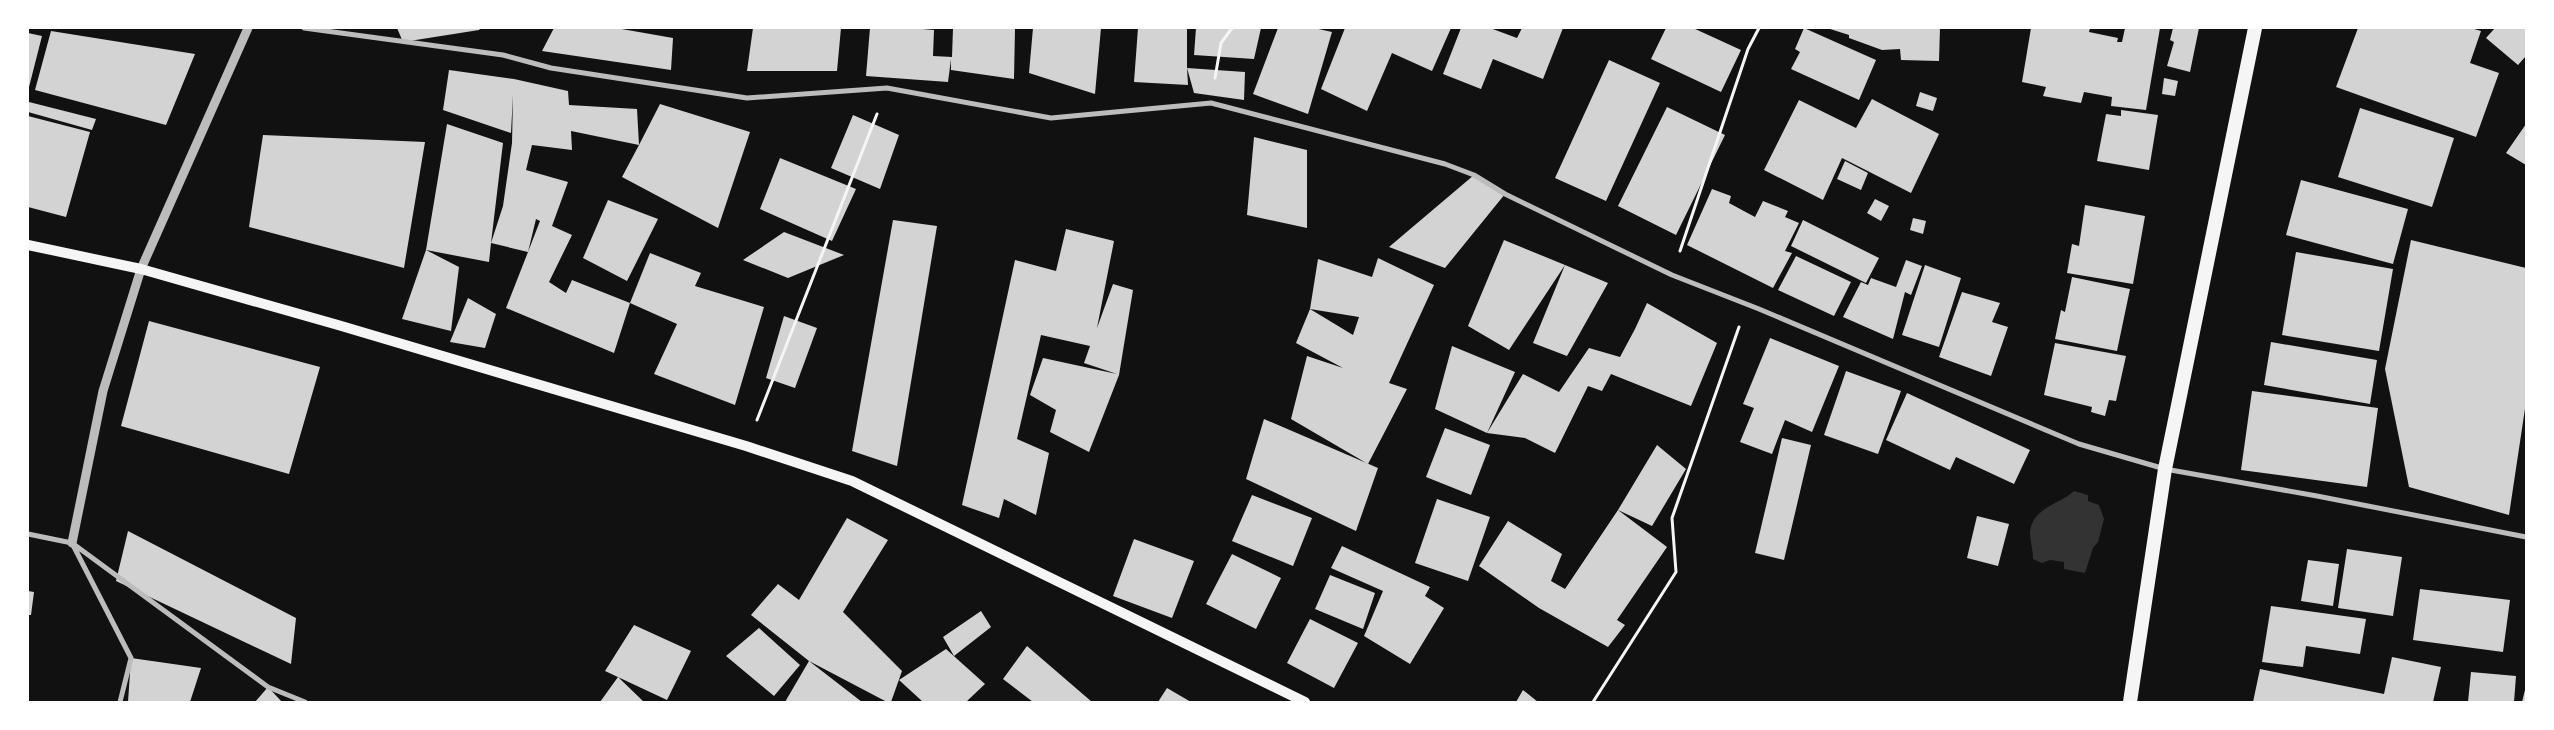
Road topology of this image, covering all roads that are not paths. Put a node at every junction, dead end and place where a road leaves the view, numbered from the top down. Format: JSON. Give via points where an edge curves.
{"nodes":[{"id":1,"x":248,"y":28,"type":"edge"},
{"id":2,"x":304,"y":28,"type":"edge"},
{"id":3,"x":2255,"y":28,"type":"edge"},
{"id":4,"x":28,"y":245,"type":"edge"},
{"id":5,"x":141,"y":269,"type":"junction"},
{"id":6,"x":2165,"y":469,"type":"junction"},
{"id":7,"x":28,"y":534,"type":"edge"},
{"id":8,"x":2526,"y":537,"type":"edge"},
{"id":9,"x":72,"y":542,"type":"junction"},
{"id":10,"x":120,"y":702,"type":"edge"},
{"id":11,"x":305,"y":702,"type":"edge"},
{"id":12,"x":1305,"y":702,"type":"edge"},
{"id":13,"x":2130,"y":702,"type":"edge"}],
"edges":[{"from":1,"to":5,"type":"street"},
{"from":2,"to":6,"type":"street","via":[[503,55],[551,68],[747,98],[886,88],[1051,118],[1211,103],[1474,175],[1505,194],[1672,275],[2079,444]]},
{"from":3,"to":6,"type":"highway"},
{"from":4,"to":5,"type":"main road"},
{"from":5,"to":9,"type":"street","via":[[103,391]]},
{"from":5,"to":12,"type":"main road","via":[[746,446],[852,481]]},
{"from":6,"to":8,"type":"street"},
{"from":6,"to":13,"type":"highway"},
{"from":7,"to":9,"type":"street"},
{"from":9,"to":10,"type":"street","via":[[131,658]]},
{"from":9,"to":11,"type":"street","via":[[268,688]]}]}
